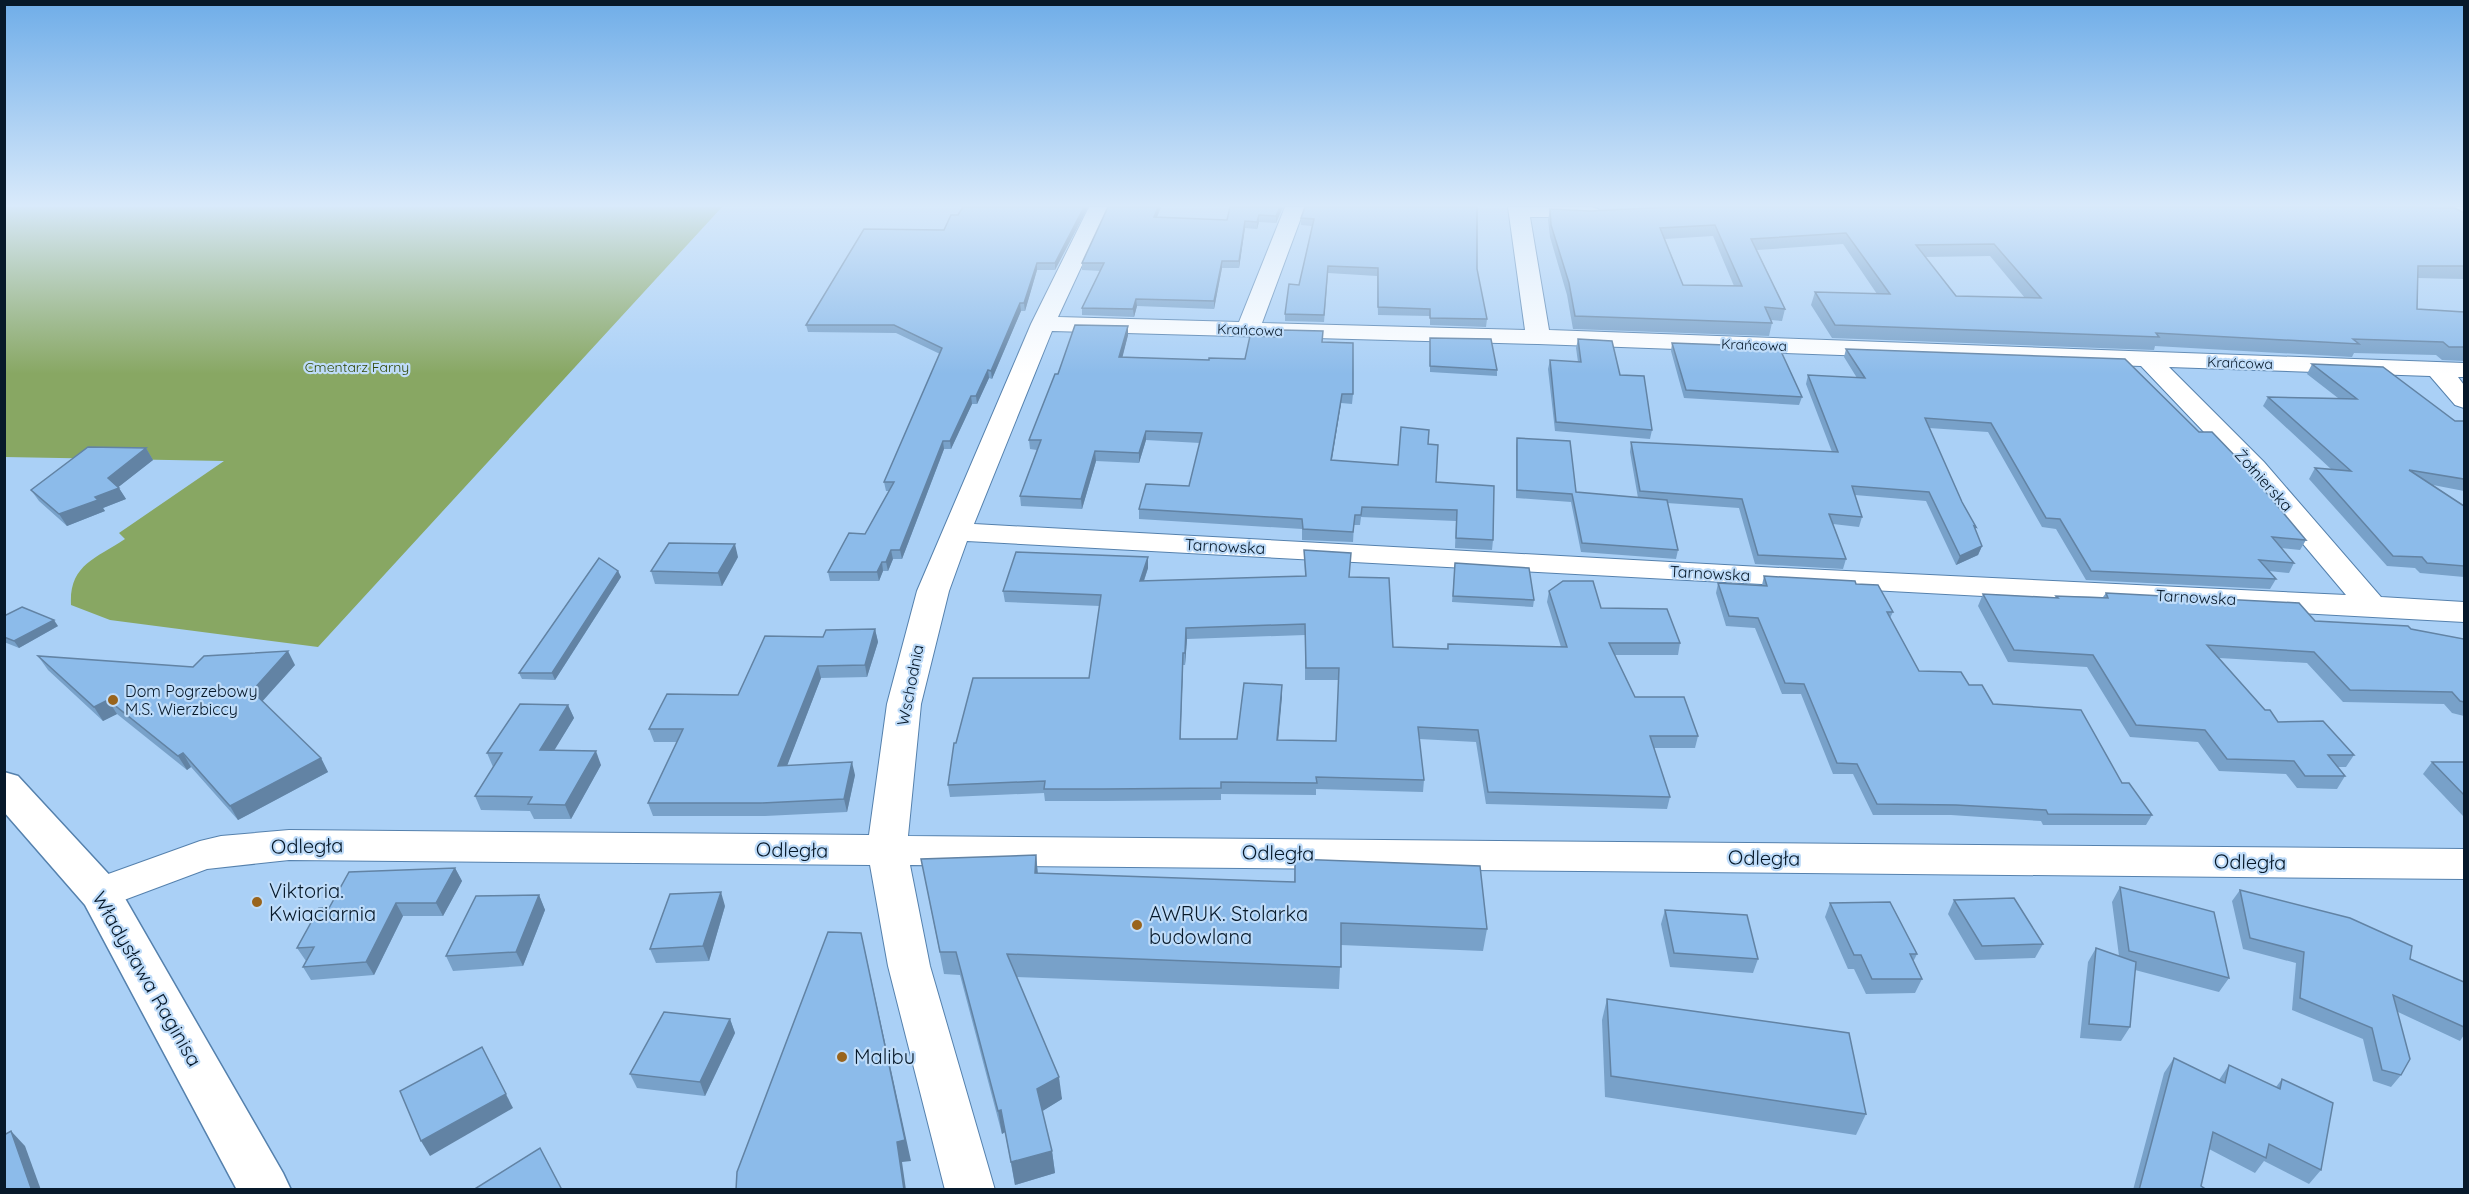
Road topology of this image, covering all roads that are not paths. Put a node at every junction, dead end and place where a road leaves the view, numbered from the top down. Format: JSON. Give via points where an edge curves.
{"nodes":[{"id":1,"x":1072,"y":263,"type":"edge"},
{"id":2,"x":1274,"y":263,"type":"edge"},
{"id":3,"x":1527,"y":263,"type":"edge"},
{"id":4,"x":1043,"y":324,"type":"junction"},
{"id":5,"x":1248,"y":330,"type":"junction"},
{"id":6,"x":1538,"y":337,"type":"junction"},
{"id":7,"x":2149,"y":360,"type":"junction"},
{"id":8,"x":2437,"y":369,"type":"junction"},
{"id":9,"x":2464,"y":370,"type":"edge"},
{"id":10,"x":2464,"y":400,"type":"edge"},
{"id":11,"x":956,"y":532,"type":"junction"},
{"id":12,"x":2372,"y":606,"type":"junction"},
{"id":13,"x":2464,"y":612,"type":"edge"},
{"id":14,"x":4,"y":786,"type":"edge"},
{"id":15,"x":886,"y":850,"type":"junction"},
{"id":16,"x":2464,"y":864,"type":"edge"},
{"id":17,"x":100,"y":893,"type":"junction"},
{"id":18,"x":265,"y":1190,"type":"edge"},
{"id":19,"x":970,"y":1190,"type":"edge"}],
"edges":[{"from":1,"to":4,"type":"street","name":"Wschodnia"},
{"from":2,"to":5,"type":"street"},
{"from":3,"to":6,"type":"street"},
{"from":4,"to":5,"type":"street","name":"Krańcowa"},
{"from":4,"to":11,"type":"street","name":"Wschodnia"},
{"from":5,"to":6,"type":"street","name":"Krańcowa"},
{"from":6,"to":7,"type":"street","name":"Krańcowa"},
{"from":7,"to":8,"type":"street","name":"Krańcowa"},
{"from":7,"to":12,"type":"street","name":"Żołnierska","via":[[2254,468]]},
{"from":8,"to":9,"type":"street","name":"Krańcowa"},
{"from":8,"to":10,"type":"street"},
{"from":11,"to":12,"type":"street","name":"Tarnowska"},
{"from":11,"to":15,"type":"street","name":"Wschodnia","via":[[933,591],[904,704]]},
{"from":12,"to":13,"type":"street","name":"Tarnowska"},
{"from":14,"to":17,"type":"street","name":"Władysława Raginisa"},
{"from":15,"to":16,"type":"street","name":"Odległa"},
{"from":15,"to":17,"type":"street","name":"Odległa","via":[[289,845],[200,856]]},
{"from":15,"to":19,"type":"street","name":"Wschodnia","via":[[909,966]]},
{"from":17,"to":18,"type":"street","name":"Władysława Raginisa"}]}
